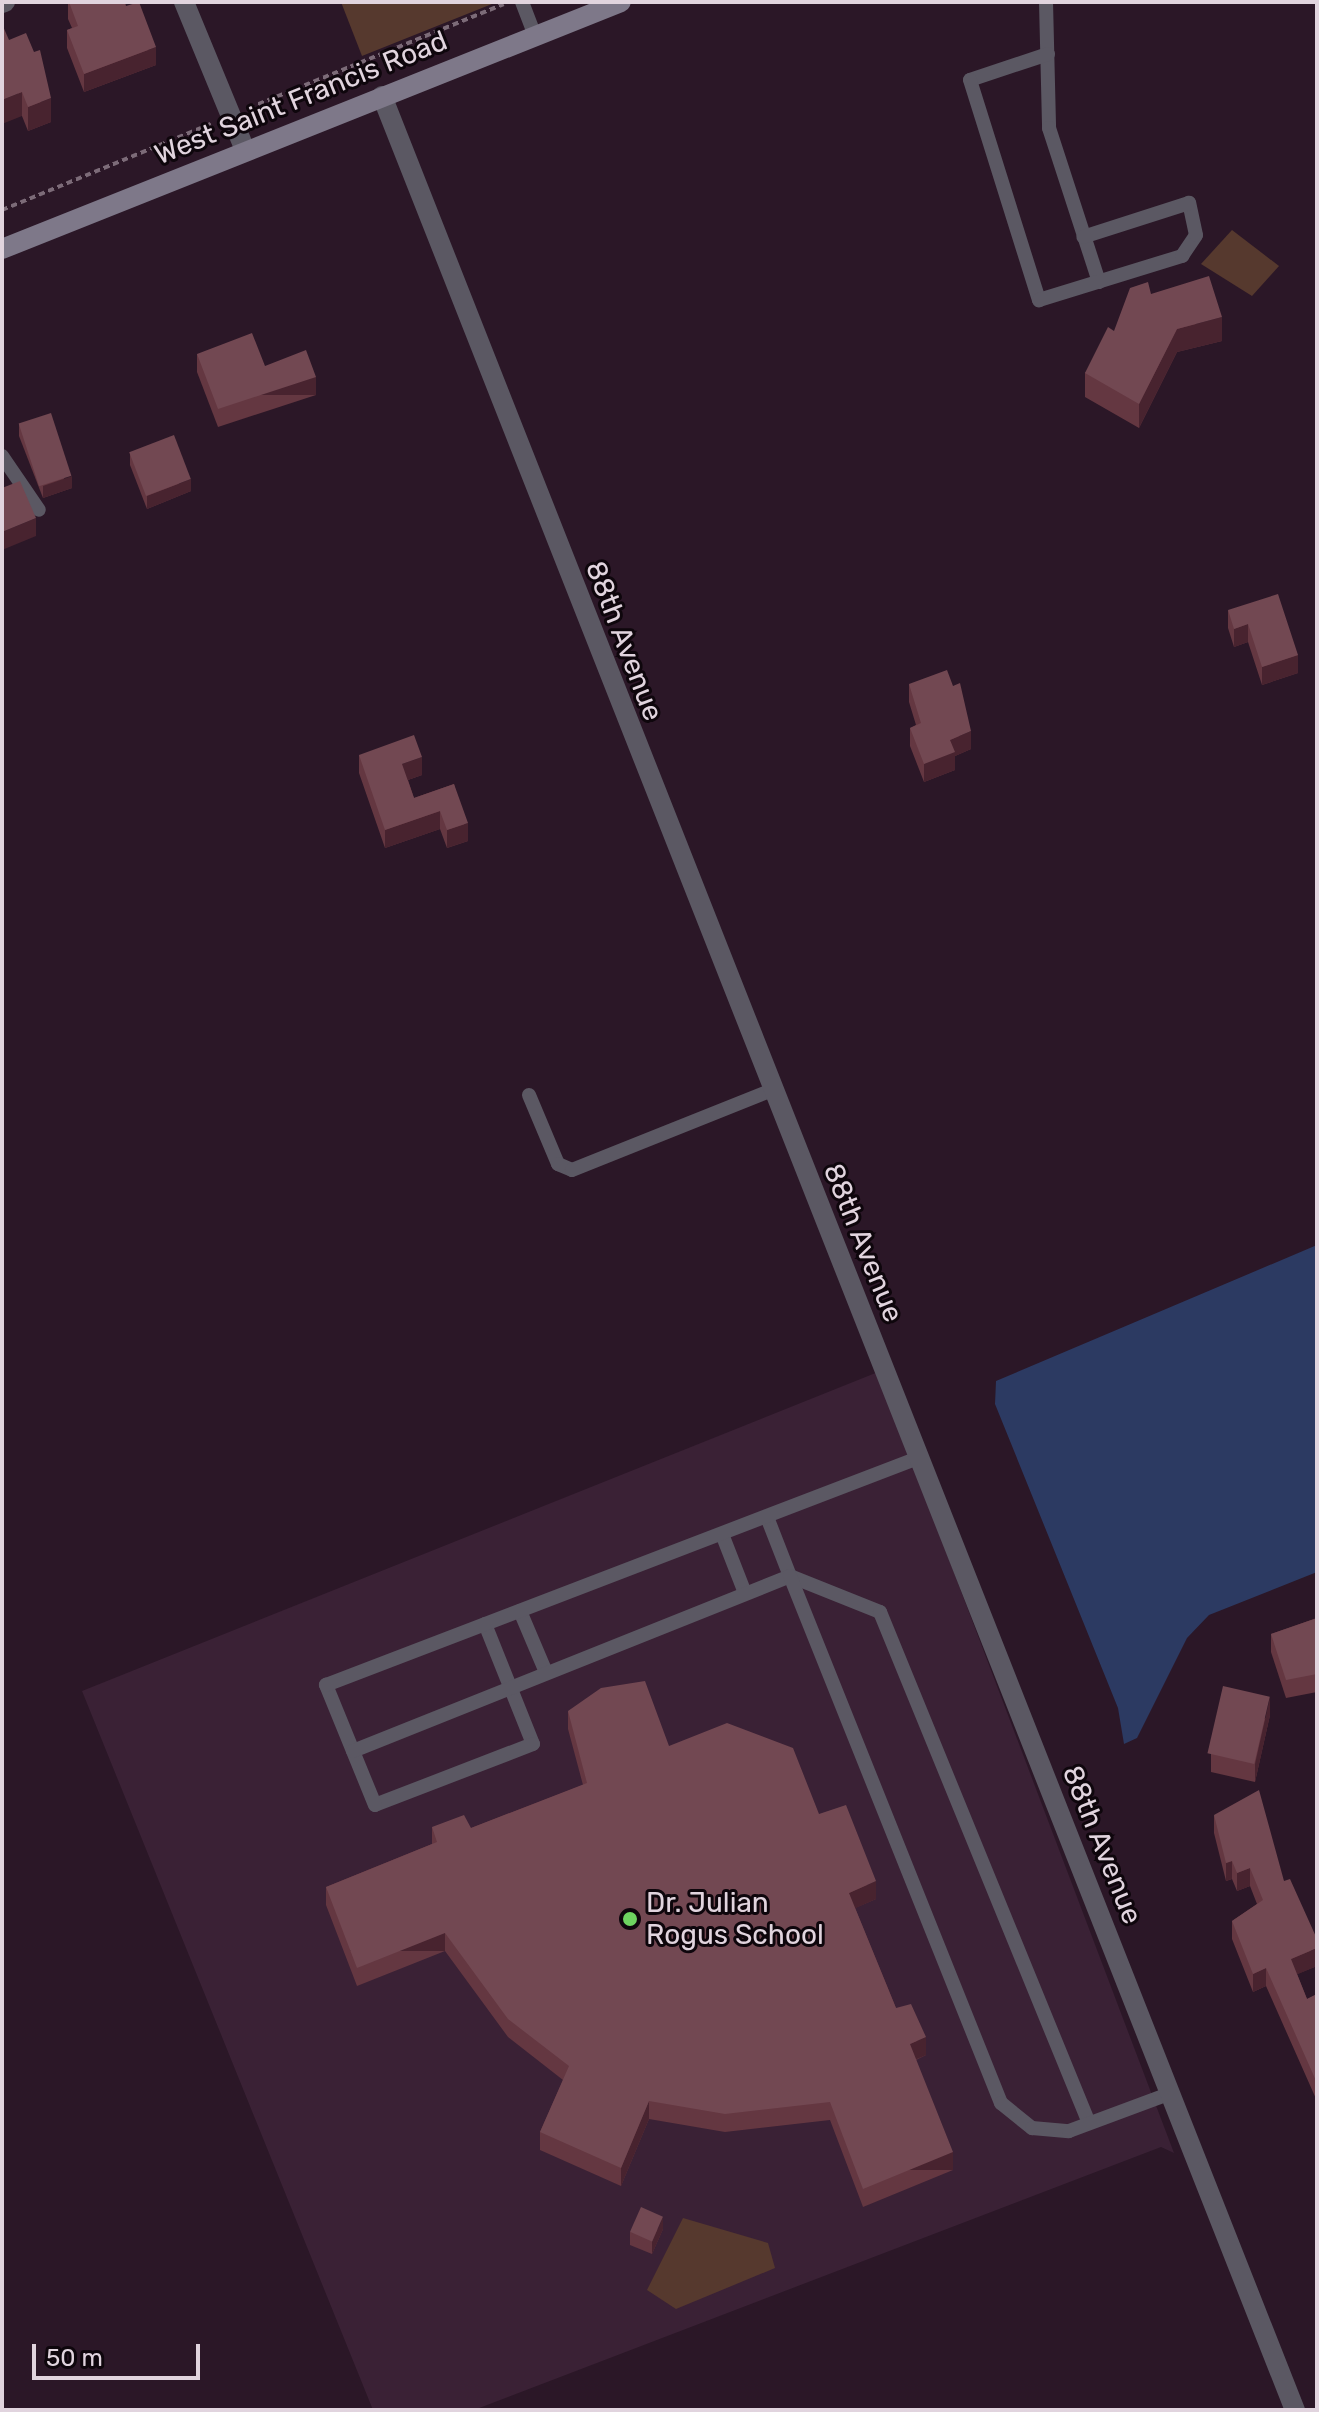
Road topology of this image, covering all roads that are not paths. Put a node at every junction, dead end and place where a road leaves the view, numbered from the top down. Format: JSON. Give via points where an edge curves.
{"nodes":[{"id":1,"x":184,"y":2,"type":"edge"},
{"id":2,"x":522,"y":2,"type":"edge"},
{"id":3,"x":621,"y":2,"type":"edge"},
{"id":4,"x":1046,"y":2,"type":"edge"},
{"id":5,"x":535,"y":36,"type":"junction"},
{"id":6,"x":1048,"y":54,"type":"junction"},
{"id":7,"x":382,"y":96,"type":"junction"},
{"id":8,"x":245,"y":150,"type":"junction"},
{"id":9,"x":1083,"y":237,"type":"junction"},
{"id":10,"x":2,"y":249,"type":"edge"},
{"id":11,"x":1099,"y":282,"type":"junction"},
{"id":12,"x":2,"y":456,"type":"edge"},
{"id":13,"x":39,"y":510,"type":"dead end"},
{"id":14,"x":772,"y":1090,"type":"junction"},
{"id":15,"x":529,"y":1095,"type":"dead end"},
{"id":16,"x":918,"y":1458,"type":"junction"},
{"id":17,"x":767,"y":1517,"type":"junction"},
{"id":18,"x":722,"y":1534,"type":"junction"},
{"id":19,"x":790,"y":1576,"type":"junction"},
{"id":20,"x":745,"y":1593,"type":"junction"},
{"id":21,"x":520,"y":1611,"type":"junction"},
{"id":22,"x":485,"y":1624,"type":"junction"},
{"id":23,"x":545,"y":1670,"type":"junction"},
{"id":24,"x":509,"y":1684,"type":"junction"},
{"id":25,"x":353,"y":1751,"type":"junction"},
{"id":26,"x":1171,"y":2093,"type":"junction"},
{"id":27,"x":1089,"y":2123,"type":"junction"},
{"id":28,"x":1295,"y":2410,"type":"edge"}],
"edges":[{"from":1,"to":8,"type":"street"},
{"from":2,"to":5,"type":"lane"},
{"from":3,"to":5,"type":"street","name":"West Saint Francis Road"},
{"from":4,"to":6,"type":"lane"},
{"from":5,"to":7,"type":"street","name":"West Saint Francis Road"},
{"from":6,"to":9,"type":"lane","via":[[1049,128]]},
{"from":6,"to":11,"type":"lane","via":[[970,80],[1039,300]]},
{"from":7,"to":8,"type":"street","name":"West Saint Francis Road"},
{"from":7,"to":14,"type":"street","name":"88th Avenue"},
{"from":8,"to":10,"type":"street","name":"West Saint Francis Road"},
{"from":9,"to":11,"type":"lane"},
{"from":9,"to":11,"type":"lane","via":[[1189,203],[1196,235],[1182,256]]},
{"from":12,"to":13,"type":"lane"},
{"from":14,"to":15,"type":"lane","via":[[572,1170],[558,1164]]},
{"from":14,"to":16,"type":"street","name":"88th Avenue"},
{"from":16,"to":17,"type":"lane"},
{"from":16,"to":26,"type":"street","name":"88th Avenue"},
{"from":17,"to":18,"type":"lane"},
{"from":17,"to":19,"type":"lane"},
{"from":18,"to":20,"type":"lane"},
{"from":18,"to":21,"type":"lane"},
{"from":19,"to":20,"type":"lane"},
{"from":19,"to":27,"type":"lane","via":[[880,1612]]},
{"from":19,"to":27,"type":"lane","via":[[1001,2103],[1032,2128],[1069,2131]]},
{"from":20,"to":23,"type":"lane"},
{"from":21,"to":22,"type":"lane"},
{"from":21,"to":23,"type":"lane"},
{"from":22,"to":24,"type":"lane"},
{"from":22,"to":25,"type":"lane","via":[[326,1685]]},
{"from":23,"to":24,"type":"lane"},
{"from":24,"to":25,"type":"lane"},
{"from":24,"to":25,"type":"lane","via":[[533,1744],[375,1805]]},
{"from":26,"to":27,"type":"lane"},
{"from":26,"to":28,"type":"street","name":"88th Avenue"}]}
